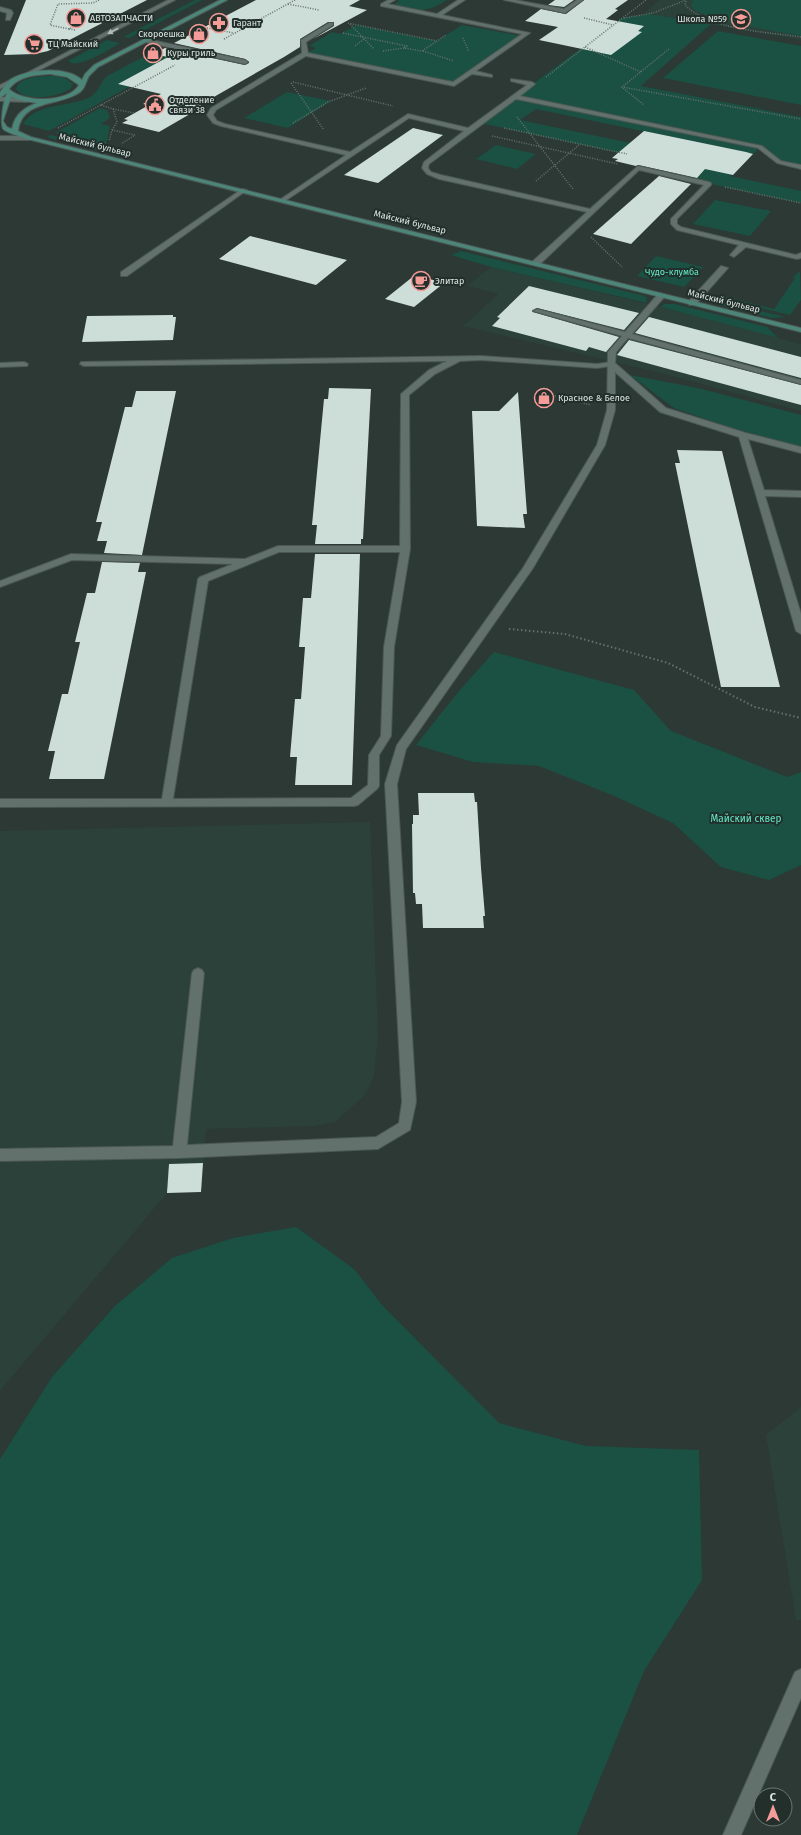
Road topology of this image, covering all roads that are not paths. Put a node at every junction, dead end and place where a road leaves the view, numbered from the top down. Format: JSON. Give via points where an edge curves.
{"nodes":[{"id":1,"x":172,"y":0,"type":"edge"},
{"id":2,"x":224,"y":0,"type":"edge"},
{"id":3,"x":392,"y":0,"type":"edge"},
{"id":4,"x":462,"y":0,"type":"edge"},
{"id":5,"x":507,"y":0,"type":"edge"},
{"id":6,"x":580,"y":0,"type":"edge"},
{"id":7,"x":0,"y":9,"type":"edge"},
{"id":8,"x":437,"y":16,"type":"junction"},
{"id":9,"x":8,"y":19,"type":"dead end"},
{"id":10,"x":332,"y":24,"type":"dead end"},
{"id":11,"x":147,"y":41,"type":"junction"},
{"id":12,"x":305,"y":54,"type":"junction"},
{"id":13,"x":245,"y":62,"type":"dead end"},
{"id":14,"x":96,"y":66,"type":"junction"},
{"id":15,"x":84,"y":68,"type":"dead end"},
{"id":16,"x":273,"y":68,"type":"dead end"},
{"id":17,"x":280,"y":69,"type":"junction"},
{"id":18,"x":72,"y":70,"type":"dead end"},
{"id":19,"x":474,"y":70,"type":"junction"},
{"id":20,"x":49,"y":73,"type":"junction"},
{"id":21,"x":24,"y":76,"type":"junction"},
{"id":22,"x":490,"y":76,"type":"dead end"},
{"id":23,"x":513,"y":80,"type":"dead end"},
{"id":24,"x":82,"y":84,"type":"junction"},
{"id":25,"x":4,"y":92,"type":"edge"},
{"id":26,"x":0,"y":96,"type":"edge"},
{"id":27,"x":515,"y":97,"type":"junction"},
{"id":28,"x":65,"y":98,"type":"junction"},
{"id":29,"x":27,"y":100,"type":"joint"},
{"id":30,"x":26,"y":110,"type":"junction"},
{"id":31,"x":14,"y":114,"type":"dead end"},
{"id":32,"x":7,"y":118,"type":"dead end"},
{"id":33,"x":0,"y":121,"type":"edge"},
{"id":34,"x":470,"y":130,"type":"junction"},
{"id":35,"x":15,"y":132,"type":"junction"},
{"id":36,"x":0,"y":138,"type":"edge"},
{"id":37,"x":29,"y":138,"type":"junction"},
{"id":38,"x":350,"y":154,"type":"junction"},
{"id":39,"x":801,"y":167,"type":"edge"},
{"id":40,"x":244,"y":190,"type":"junction"},
{"id":41,"x":283,"y":200,"type":"junction"},
{"id":42,"x":591,"y":211,"type":"junction"},
{"id":43,"x":744,"y":245,"type":"junction"},
{"id":44,"x":734,"y":255,"type":"dead end"},
{"id":45,"x":801,"y":256,"type":"edge"},
{"id":46,"x":536,"y":264,"type":"junction"},
{"id":47,"x":724,"y":268,"type":"dead end"},
{"id":48,"x":124,"y":274,"type":"dead end"},
{"id":49,"x":662,"y":295,"type":"junction"},
{"id":50,"x":692,"y":302,"type":"junction"},
{"id":51,"x":537,"y":311,"type":"dead end"},
{"id":52,"x":801,"y":330,"type":"edge"},
{"id":53,"x":628,"y":336,"type":"junction"},
{"id":54,"x":458,"y":359,"type":"junction"},
{"id":55,"x":24,"y":364,"type":"dead end"},
{"id":56,"x":84,"y":364,"type":"dead end"},
{"id":57,"x":611,"y":364,"type":"junction"},
{"id":58,"x":0,"y":365,"type":"edge"},
{"id":59,"x":801,"y":382,"type":"edge"},
{"id":60,"x":743,"y":435,"type":"junction"},
{"id":61,"x":801,"y":450,"type":"edge"},
{"id":62,"x":760,"y":493,"type":"junction"},
{"id":63,"x":801,"y":494,"type":"edge"},
{"id":64,"x":405,"y":548,"type":"junction"},
{"id":65,"x":248,"y":561,"type":"junction"},
{"id":66,"x":0,"y":584,"type":"edge"},
{"id":67,"x":801,"y":631,"type":"edge"},
{"id":68,"x":0,"y":803,"type":"edge"},
{"id":69,"x":167,"y":803,"type":"junction"},
{"id":70,"x":198,"y":972,"type":"dead end"},
{"id":71,"x":180,"y":1152,"type":"junction"},
{"id":72,"x":0,"y":1155,"type":"edge"},
{"id":73,"x":801,"y":1678,"type":"edge"},
{"id":74,"x":732,"y":1835,"type":"edge"}],
"edges":[{"from":1,"to":21,"type":"street","one_way":true},
{"from":2,"to":11,"type":"main road"},
{"from":3,"to":8,"type":"street","via":[[383,6]]},
{"from":4,"to":8,"type":"street"},
{"from":5,"to":6,"type":"street","via":[[565,11]]},
{"from":7,"to":9,"type":"street","via":[[9,11]]},
{"from":8,"to":19,"type":"street","via":[[527,33]]},
{"from":10,"to":12,"type":"street","via":[[303,41]]},
{"from":11,"to":13,"type":"street"},
{"from":11,"to":14,"type":"main road"},
{"from":12,"to":17,"type":"street"},
{"from":12,"to":19,"type":"street","via":[[454,84]]},
{"from":14,"to":15,"type":"main road"},
{"from":14,"to":24,"type":"main road"},
{"from":16,"to":17,"type":"street"},
{"from":17,"to":38,"type":"street","via":[[213,109],[210,116],[215,122],[223,125]]},
{"from":18,"to":20,"type":"main road"},
{"from":19,"to":22,"type":"street"},
{"from":20,"to":21,"type":"main road"},
{"from":20,"to":24,"type":"main road","via":[[72,76],[79,79]]},
{"from":21,"to":25,"type":"main road","via":[[14,80]]},
{"from":23,"to":27,"type":"street","via":[[532,84]]},
{"from":24,"to":28,"type":"main road","via":[[75,93]]},
{"from":25,"to":26,"type":"main road"},
{"from":25,"to":29,"type":"street"},
{"from":25,"to":33,"type":"main road"},
{"from":27,"to":34,"type":"street"},
{"from":27,"to":39,"type":"street","via":[[760,147],[779,162]]},
{"from":28,"to":29,"type":"main road"},
{"from":28,"to":30,"type":"main road"},
{"from":30,"to":31,"type":"main road"},
{"from":30,"to":35,"type":"main road","via":[[14,124]]},
{"from":32,"to":33,"type":"main road"},
{"from":33,"to":35,"type":"main road","name":"Майский бульвар","via":[[5,128]]},
{"from":34,"to":38,"type":"street","via":[[408,116]]},
{"from":34,"to":42,"type":"street","via":[[426,164],[425,168],[429,173]]},
{"from":35,"to":37,"type":"main road","name":"Майский бульвар"},
{"from":36,"to":37,"type":"street"},
{"from":37,"to":40,"type":"main road","name":"Майский бульвар"},
{"from":38,"to":41,"type":"street"},
{"from":40,"to":41,"type":"main road","name":"Майский бульвар"},
{"from":40,"to":48,"type":"street"},
{"from":41,"to":46,"type":"main road","name":"Майский бульвар"},
{"from":42,"to":43,"type":"street","via":[[638,168],[709,184],[674,219],[674,224],[679,229],[691,233]]},
{"from":42,"to":46,"type":"street"},
{"from":43,"to":44,"type":"street"},
{"from":43,"to":45,"type":"street"},
{"from":46,"to":49,"type":"main road","name":"Майский бульвар"},
{"from":47,"to":50,"type":"street"},
{"from":49,"to":50,"type":"main road","name":"Майский бульвар"},
{"from":49,"to":53,"type":"street"},
{"from":50,"to":52,"type":"main road","name":"Майский бульвар"},
{"from":51,"to":53,"type":"street"},
{"from":53,"to":57,"type":"street","via":[[612,352]]},
{"from":53,"to":59,"type":"street"},
{"from":54,"to":56,"type":"street"},
{"from":54,"to":57,"type":"street","via":[[481,358],[597,366]]},
{"from":54,"to":64,"type":"street","via":[[432,372],[405,394]]},
{"from":55,"to":58,"type":"street"},
{"from":57,"to":60,"type":"street","via":[[663,410]]},
{"from":57,"to":71,"type":"street","via":[[611,410],[601,445],[528,568],[401,748],[391,784],[409,1102],[405,1126],[378,1142]]},
{"from":60,"to":61,"type":"street"},
{"from":60,"to":62,"type":"street"},
{"from":62,"to":63,"type":"street"},
{"from":62,"to":67,"type":"street"},
{"from":64,"to":65,"type":"street","via":[[278,549]]},
{"from":64,"to":69,"type":"street","via":[[389,647],[386,736],[374,755],[373,786],[354,802]]},
{"from":65,"to":66,"type":"street","via":[[71,557]]},
{"from":65,"to":69,"type":"street","via":[[203,579]]},
{"from":68,"to":69,"type":"street"},
{"from":70,"to":71,"type":"street"},
{"from":71,"to":72,"type":"street"},
{"from":73,"to":74,"type":"street"}]}
